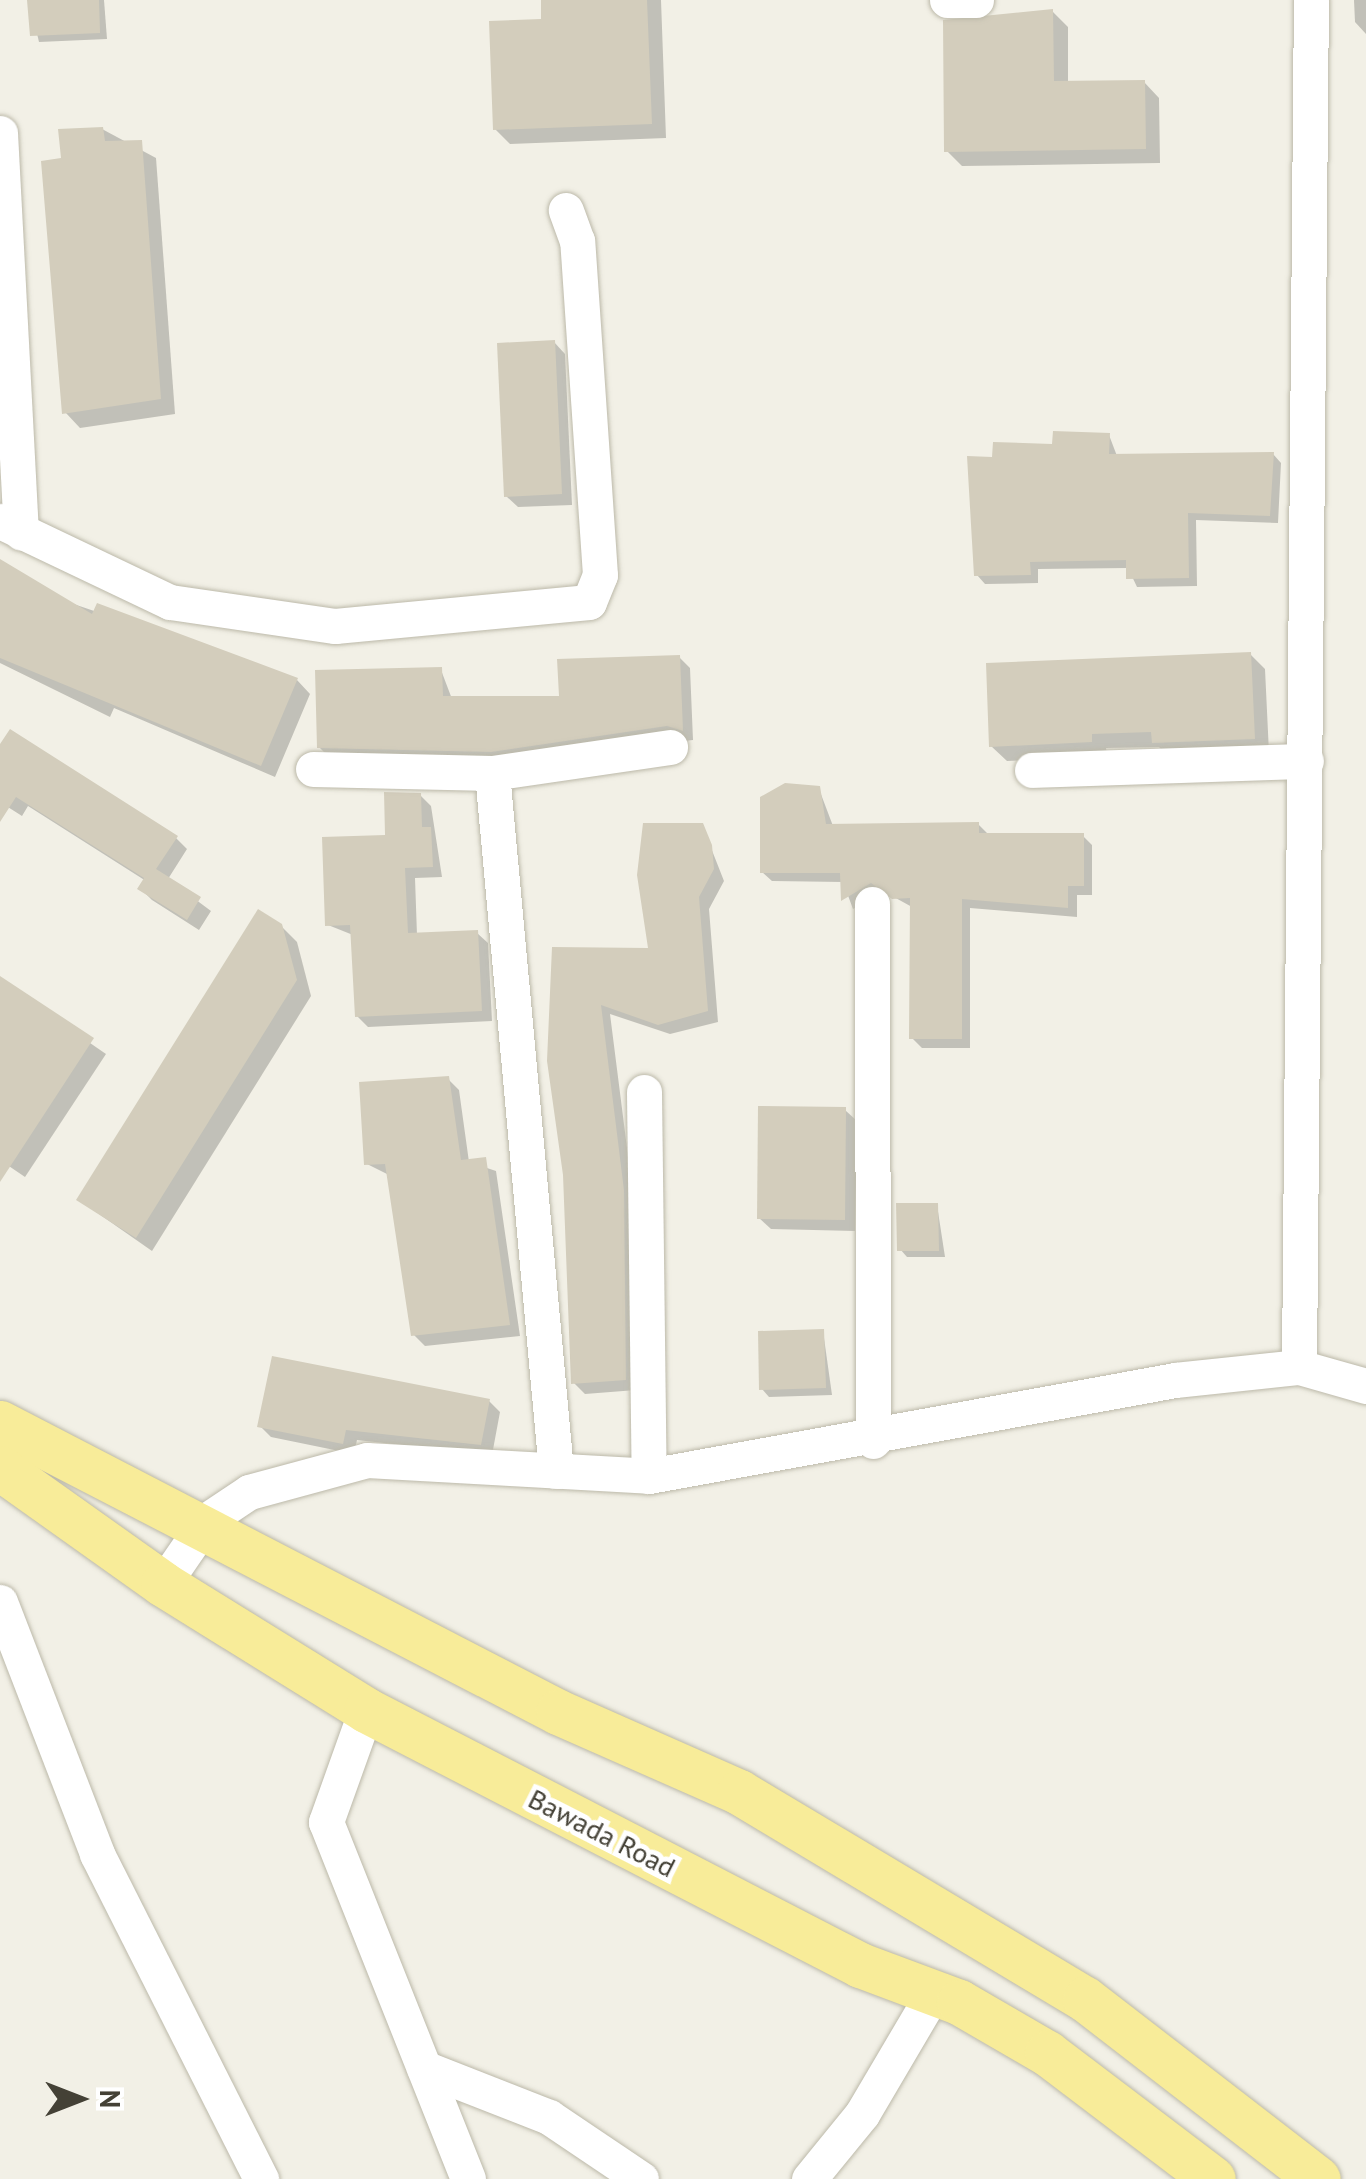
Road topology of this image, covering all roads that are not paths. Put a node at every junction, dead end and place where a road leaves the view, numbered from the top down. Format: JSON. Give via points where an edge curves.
{"nodes":[{"id":1,"x":947,"y":0,"type":"edge"},
{"id":2,"x":976,"y":0,"type":"edge"},
{"id":3,"x":1310,"y":0,"type":"edge"},
{"id":4,"x":0,"y":133,"type":"edge"},
{"id":5,"x":566,"y":210,"type":"dead end"},
{"id":6,"x":11,"y":526,"type":"edge"},
{"id":7,"x":670,"y":747,"type":"dead end"},
{"id":8,"x":1306,"y":760,"type":"junction"},
{"id":9,"x":313,"y":769,"type":"dead end"},
{"id":10,"x":1032,"y":770,"type":"dead end"},
{"id":11,"x":492,"y":773,"type":"junction"},
{"id":12,"x":872,"y":904,"type":"dead end"},
{"id":13,"x":644,"y":1092,"type":"dead end"},
{"id":14,"x":1300,"y":1366,"type":"junction"},
{"id":15,"x":1366,"y":1386,"type":"edge"},
{"id":16,"x":0,"y":1423,"type":"edge"},
{"id":17,"x":874,"y":1441,"type":"junction"},
{"id":18,"x":0,"y":1468,"type":"edge"},
{"id":19,"x":556,"y":1471,"type":"junction"},
{"id":20,"x":648,"y":1476,"type":"junction"},
{"id":21,"x":206,"y":1530,"type":"junction"},
{"id":22,"x":163,"y":1584,"type":"junction"},
{"id":23,"x":0,"y":1602,"type":"edge"},
{"id":24,"x":366,"y":1710,"type":"junction"},
{"id":25,"x":934,"y":1992,"type":"junction"},
{"id":26,"x":424,"y":2068,"type":"junction"},
{"id":27,"x":262,"y":2179,"type":"edge"},
{"id":28,"x":468,"y":2179,"type":"edge"},
{"id":29,"x":641,"y":2179,"type":"edge"},
{"id":30,"x":808,"y":2179,"type":"edge"},
{"id":31,"x":1213,"y":2179,"type":"edge"},
{"id":32,"x":1318,"y":2179,"type":"edge"}],
"edges":[{"from":1,"to":2,"type":"street"},
{"from":3,"to":8,"type":"street"},
{"from":4,"to":6,"type":"street"},
{"from":5,"to":6,"type":"street","via":[[577,240],[600,575],[590,602],[335,626],[170,602]]},
{"from":7,"to":11,"type":"street"},
{"from":8,"to":10,"type":"street"},
{"from":8,"to":14,"type":"street"},
{"from":9,"to":11,"type":"street"},
{"from":11,"to":19,"type":"street"},
{"from":12,"to":17,"type":"street"},
{"from":13,"to":20,"type":"street"},
{"from":14,"to":15,"type":"street"},
{"from":14,"to":17,"type":"street","via":[[1175,1380]]},
{"from":16,"to":21,"type":"main road"},
{"from":17,"to":20,"type":"street"},
{"from":18,"to":22,"type":"main road","name":"Bawada Road"},
{"from":19,"to":20,"type":"street"},
{"from":19,"to":21,"type":"street","via":[[366,1460],[265,1484],[206,1520]]},
{"from":21,"to":22,"type":"street"},
{"from":21,"to":32,"type":"main road","via":[[800,1828],[1084,2000]]},
{"from":22,"to":24,"type":"main road","name":"Bawada Road"},
{"from":23,"to":27,"type":"street","via":[[97,1854]]},
{"from":24,"to":25,"type":"main road","name":"Bawada Road","via":[[860,1965]]},
{"from":24,"to":26,"type":"street","via":[[326,1822]]},
{"from":25,"to":30,"type":"street","via":[[862,2114]]},
{"from":25,"to":31,"type":"main road","name":"Bawada Road","via":[[1046,2053]]},
{"from":26,"to":28,"type":"street"},
{"from":26,"to":29,"type":"street","via":[[549,2117]]}]}
